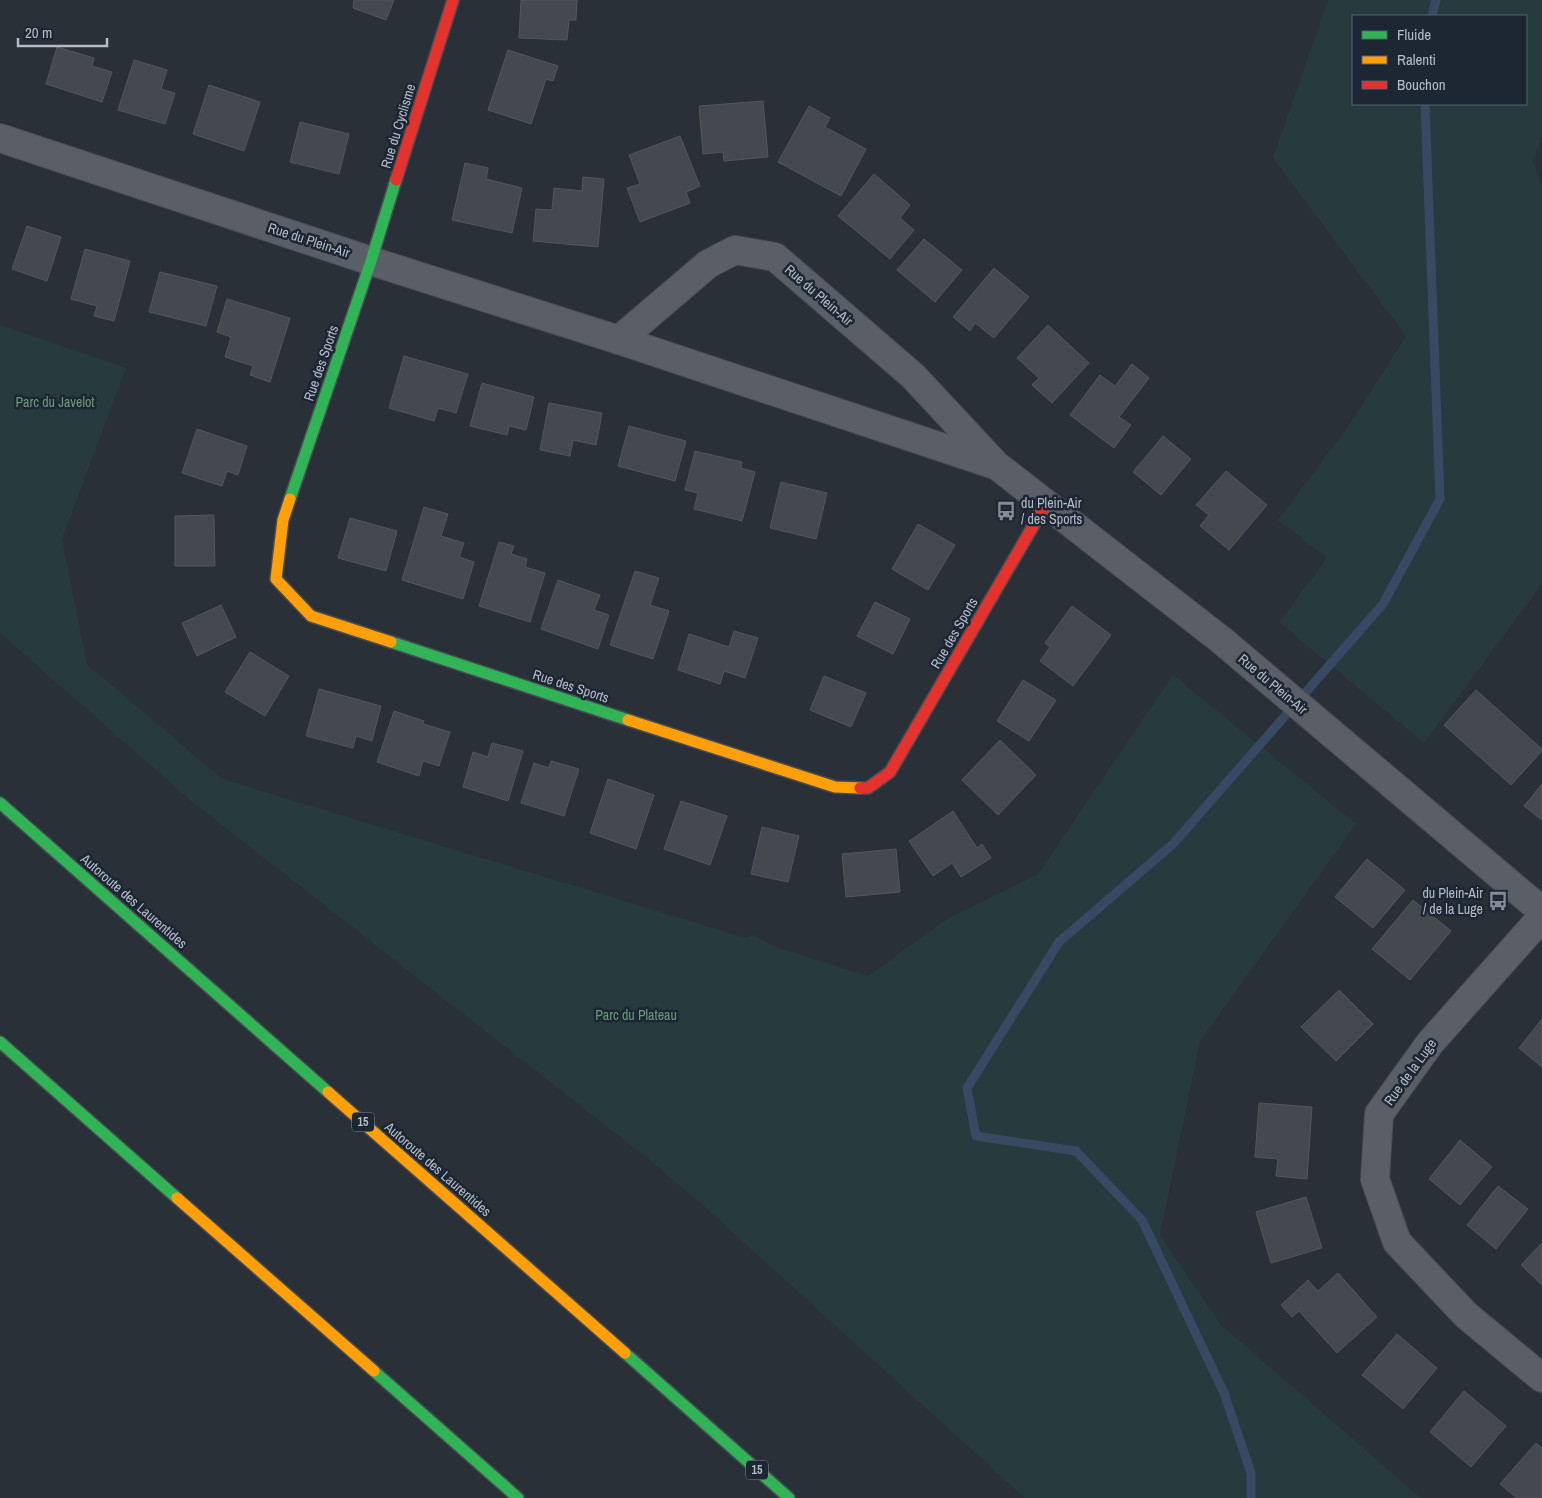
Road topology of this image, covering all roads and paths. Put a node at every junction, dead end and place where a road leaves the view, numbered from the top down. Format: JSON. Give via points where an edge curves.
{"nodes":[{"id":1,"x":453,"y":0,"type":"edge"},
{"id":2,"x":0,"y":138,"type":"edge"},
{"id":3,"x":371,"y":261,"type":"junction"},
{"id":4,"x":619,"y":340,"type":"junction"},
{"id":5,"x":996,"y":465,"type":"junction"},
{"id":6,"x":1046,"y":504,"type":"junction"},
{"id":7,"x":0,"y":803,"type":"edge"},
{"id":8,"x":1542,"y":911,"type":"edge"},
{"id":9,"x":1542,"y":917,"type":"edge"},
{"id":10,"x":0,"y":1042,"type":"edge"},
{"id":11,"x":1542,"y":1378,"type":"edge"},
{"id":12,"x":518,"y":1498,"type":"edge"},
{"id":13,"x":789,"y":1498,"type":"edge"}],
"edges":[{"from":1,"to":3,"type":"main road","name":"Rue du Cyclisme"},
{"from":2,"to":3,"type":"street","name":"Rue du Plein-Air"},
{"from":3,"to":4,"type":"street","name":"Rue du Plein-Air"},
{"from":3,"to":6,"type":"main road","name":"Rue des Sports","via":[[283,520],[276,579],[311,616],[786,772],[835,787],[868,788],[890,772]]},
{"from":4,"to":5,"type":"street","name":"Rue du Plein-Air"},
{"from":4,"to":5,"type":"street","name":"Rue du Plein-Air","via":[[708,264],[735,250],[776,257],[913,376]]},
{"from":5,"to":6,"type":"street","name":"Rue du Plein-Air"},
{"from":6,"to":8,"type":"street","name":"Rue du Plein-Air","via":[[1239,655]]},
{"from":7,"to":13,"type":"main road","name":"Autoroute des Laurentides","number":"15"},
{"from":9,"to":11,"type":"street","name":"Rue de la Luge","via":[[1430,1043],[1379,1114],[1375,1179],[1397,1242],[1466,1314]]},
{"from":10,"to":12,"type":"main road"}]}
